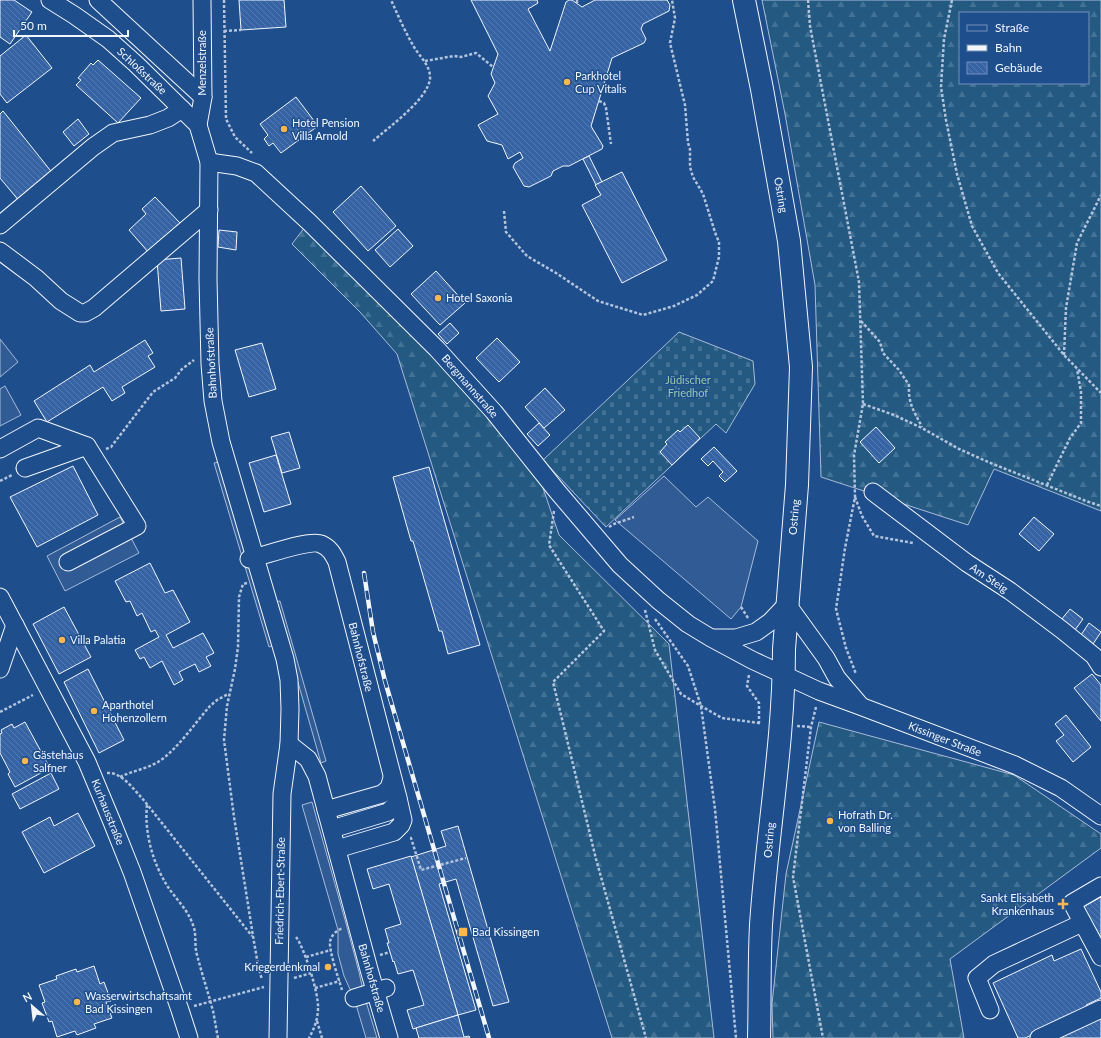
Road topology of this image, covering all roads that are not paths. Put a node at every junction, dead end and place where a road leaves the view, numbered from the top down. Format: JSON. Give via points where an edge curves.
{"nodes":[{"id":1,"x":50,"y":0,"type":"edge"},
{"id":2,"x":98,"y":0,"type":"edge"},
{"id":3,"x":202,"y":0,"type":"edge"},
{"id":4,"x":744,"y":0,"type":"edge"},
{"id":5,"x":203,"y":97,"type":"junction"},
{"id":6,"x":182,"y":109,"type":"junction"},
{"id":7,"x":198,"y":125,"type":"junction"},
{"id":8,"x":209,"y":162,"type":"junction"},
{"id":9,"x":209,"y":210,"type":"junction"},
{"id":10,"x":0,"y":225,"type":"edge"},
{"id":11,"x":0,"y":251,"type":"edge"},
{"id":12,"x":0,"y":449,"type":"edge"},
{"id":13,"x":91,"y":451,"type":"junction"},
{"id":14,"x":26,"y":468,"type":"dead end"},
{"id":15,"x":873,"y":492,"type":"dead end"},
{"id":16,"x":252,"y":559,"type":"junction"},
{"id":17,"x":68,"y":562,"type":"dead end"},
{"id":18,"x":0,"y":597,"type":"edge"},
{"id":19,"x":787,"y":604,"type":"junction"},
{"id":20,"x":15,"y":626,"type":"junction"},
{"id":21,"x":711,"y":638,"type":"junction"},
{"id":22,"x":1101,"y":667,"type":"edge"},
{"id":23,"x":0,"y":669,"type":"edge"},
{"id":24,"x":784,"y":674,"type":"junction"},
{"id":25,"x":860,"y":706,"type":"junction"},
{"id":26,"x":289,"y":744,"type":"junction"},
{"id":27,"x":392,"y":778,"type":"junction"},
{"id":28,"x":398,"y":798,"type":"junction"},
{"id":29,"x":326,"y":810,"type":"junction"},
{"id":30,"x":1101,"y":816,"type":"edge"},
{"id":31,"x":332,"y":829,"type":"junction"},
{"id":32,"x":337,"y":849,"type":"junction"},
{"id":33,"x":1101,"y":886,"type":"edge"},
{"id":34,"x":1082,"y":923,"type":"junction"},
{"id":35,"x":1101,"y":957,"type":"edge"},
{"id":36,"x":381,"y":990,"type":"junction"},
{"id":37,"x":354,"y":998,"type":"dead end"},
{"id":38,"x":1101,"y":1009,"type":"edge"},
{"id":39,"x":990,"y":1010,"type":"dead end"},
{"id":40,"x":189,"y":1038,"type":"edge"},
{"id":41,"x":278,"y":1038,"type":"edge"},
{"id":42,"x":389,"y":1038,"type":"edge"},
{"id":43,"x":759,"y":1038,"type":"edge"},
{"id":44,"x":1039,"y":1038,"type":"edge"}],
"edges":[{"from":1,"to":6,"type":"street","name":"Schloßstraße","via":[[108,39]]},
{"from":2,"to":5,"type":"street"},
{"from":3,"to":5,"type":"street","name":"Menzelstraße"},
{"from":4,"to":19,"type":"main road","name":"Ostring","via":[[789,241],[801,367],[797,485]]},
{"from":5,"to":7,"type":"street","name":"Menzelstraße"},
{"from":6,"to":7,"type":"street","name":"Schloßstraße"},
{"from":6,"to":10,"type":"street","via":[[150,125],[113,133]]},
{"from":7,"to":8,"type":"street","name":"Schloßstraße"},
{"from":8,"to":9,"type":"street","name":"Bahnhofstraße"},
{"from":8,"to":21,"type":"street","name":"Bergmannstraße","via":[[237,166],[256,173],[309,222],[437,349],[494,412],[651,604]]},
{"from":9,"to":11,"type":"street","via":[[94,308],[80,314]]},
{"from":9,"to":16,"type":"street","name":"Bahnhofstraße","via":[[208,279],[213,402]]},
{"from":12,"to":13,"type":"street","via":[[38,428]]},
{"from":13,"to":14,"type":"street"},
{"from":13,"to":17,"type":"street","via":[[137,526]]},
{"from":15,"to":22,"type":"street","name":"Am Steig","via":[[1062,630],[1094,656]]},
{"from":16,"to":26,"type":"street","name":"Bahnhofstraße","via":[[288,658]]},
{"from":16,"to":27,"type":"street","name":"Bahnhofstraße","via":[[308,543],[320,543],[331,550],[337,562]]},
{"from":18,"to":20,"type":"street","name":"Kurhausstraße"},
{"from":19,"to":21,"type":"street","via":[[756,632],[736,638]]},
{"from":19,"to":24,"type":"main road","name":"Ostring"},
{"from":19,"to":25,"type":"street","via":[[826,658],[837,678]]},
{"from":20,"to":23,"type":"street"},
{"from":20,"to":40,"type":"street","name":"Kurhausstraße","via":[[94,777],[132,872]]},
{"from":21,"to":24,"type":"street","name":"Bergmannstraße"},
{"from":24,"to":25,"type":"street","name":"Kissinger Straße","via":[[819,691]]},
{"from":24,"to":43,"type":"main road","name":"Ostring","via":[[761,926]]},
{"from":25,"to":30,"type":"street","name":"Kissinger Straße","via":[[1015,766],[1061,788]]},
{"from":26,"to":29,"type":"street","via":[[308,759],[317,776]]},
{"from":26,"to":41,"type":"street","name":"Friedrich-Ebert-Straße","via":[[282,794]]},
{"from":27,"to":28,"type":"street","name":"Bahnhofstraße"},
{"from":27,"to":29,"type":"street","via":[[389,788],[382,794]]},
{"from":28,"to":31,"type":"street","via":[[388,812]]},
{"from":28,"to":32,"type":"street","name":"Bahnhofstraße","via":[[403,820],[394,832]]},
{"from":29,"to":31,"type":"street","name":"Bahnhofstraße"},
{"from":31,"to":32,"type":"street","name":"Bahnhofstraße"},
{"from":32,"to":36,"type":"street","name":"Bahnhofstraße","via":[[354,893],[357,924]]},
{"from":33,"to":34,"type":"street","via":[[1072,903]]},
{"from":34,"to":35,"type":"street"},
{"from":34,"to":39,"type":"street","via":[[994,964],[977,978]]},
{"from":36,"to":37,"type":"street"},
{"from":36,"to":42,"type":"street","name":"Bahnhofstraße"},
{"from":38,"to":44,"type":"street"}]}
